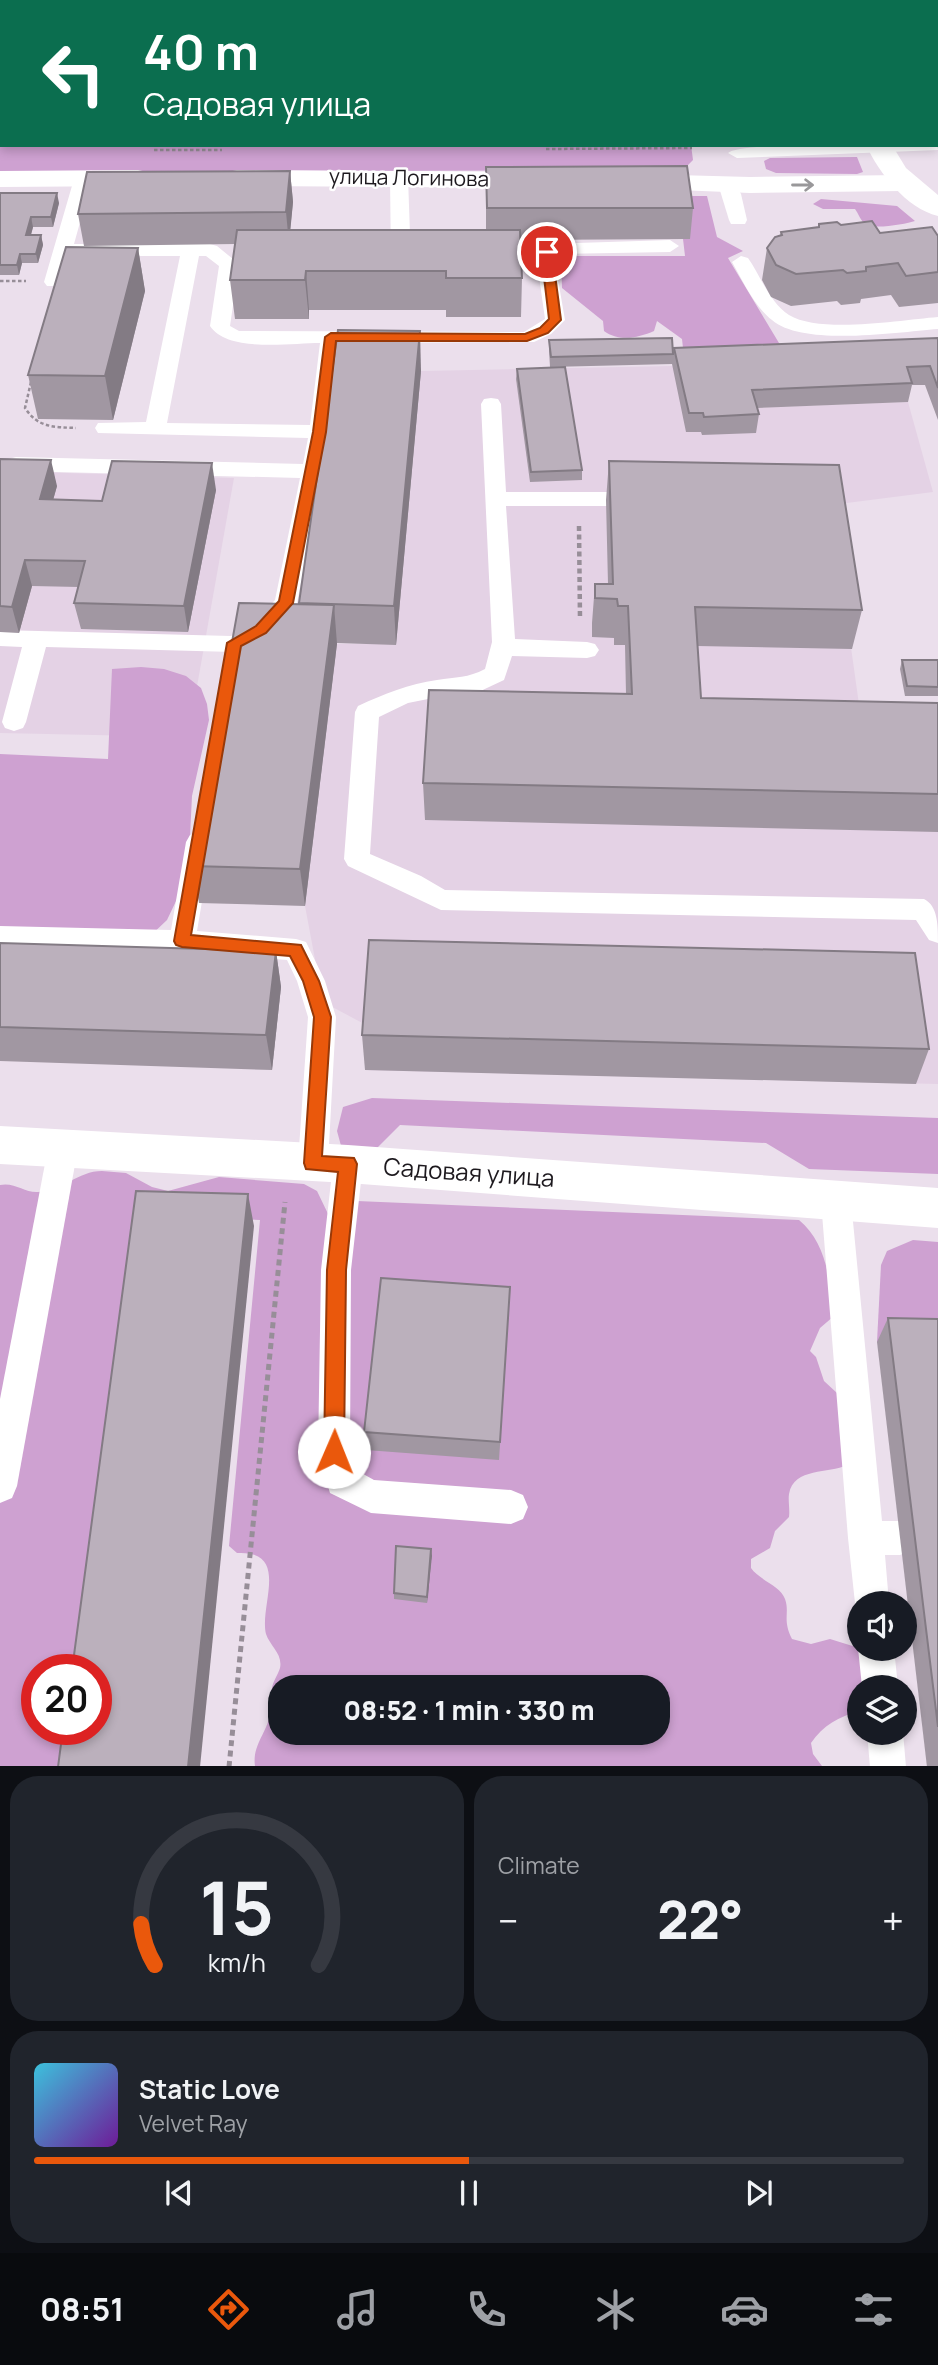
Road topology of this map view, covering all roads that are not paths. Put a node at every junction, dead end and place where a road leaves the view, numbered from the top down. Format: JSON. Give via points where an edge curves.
{"nodes":[{"id":1,"x":837,"y":147,"type":"edge"},
{"id":2,"x":736,"y":149,"type":"edge"},
{"id":3,"x":889,"y":163,"type":"edge"},
{"id":4,"x":399,"y":177,"type":"junction"},
{"id":5,"x":83,"y":178,"type":"junction"},
{"id":6,"x":165,"y":178,"type":"edge"},
{"id":7,"x":207,"y":178,"type":"edge"},
{"id":8,"x":0,"y":179,"type":"edge"},
{"id":9,"x":563,"y":181,"type":"edge"},
{"id":10,"x":618,"y":182,"type":"edge"},
{"id":11,"x":739,"y":185,"type":"junction"},
{"id":12,"x":938,"y":208,"type":"edge"},
{"id":13,"x":738,"y":220,"type":"dead end"},
{"id":14,"x":670,"y":246,"type":"dead end"},
{"id":15,"x":191,"y":249,"type":"junction"},
{"id":16,"x":63,"y":250,"type":"junction"},
{"id":17,"x":741,"y":262,"type":"dead end"},
{"id":18,"x":401,"y":263,"type":"edge"},
{"id":19,"x":54,"y":282,"type":"edge"},
{"id":20,"x":938,"y":323,"type":"edge"},
{"id":21,"x":331,"y":337,"type":"junction"},
{"id":22,"x":491,"y":404,"type":"dead end"},
{"id":23,"x":105,"y":428,"type":"road end"},
{"id":24,"x":155,"y":428,"type":"junction"},
{"id":25,"x":320,"y":432,"type":"junction"},
{"id":26,"x":3,"y":464,"type":"edge"},
{"id":27,"x":312,"y":471,"type":"junction"},
{"id":28,"x":495,"y":499,"type":"junction"},
{"id":29,"x":662,"y":499,"type":"edge"},
{"id":30,"x":0,"y":638,"type":"edge"},
{"id":31,"x":36,"y":639,"type":"junction"},
{"id":32,"x":234,"y":643,"type":"junction"},
{"id":33,"x":503,"y":647,"type":"junction"},
{"id":34,"x":587,"y":650,"type":"dead end"},
{"id":35,"x":229,"y":671,"type":"edge"},
{"id":36,"x":14,"y":722,"type":"dead end"},
{"id":37,"x":203,"y":819,"type":"edge"},
{"id":38,"x":938,"y":932,"type":"edge"},
{"id":39,"x":0,"y":937,"type":"edge"},
{"id":40,"x":182,"y":941,"type":"junction"},
{"id":41,"x":0,"y":1145,"type":"edge"},
{"id":42,"x":63,"y":1148,"type":"junction"},
{"id":43,"x":330,"y":1164,"type":"junction"},
{"id":44,"x":836,"y":1201,"type":"junction"},
{"id":45,"x":938,"y":1208,"type":"edge"},
{"id":46,"x":0,"y":1486,"type":"edge"},
{"id":47,"x":511,"y":1507,"type":"dead end"},
{"id":48,"x":865,"y":1538,"type":"junction"},
{"id":49,"x":900,"y":1538,"type":"dead end"},
{"id":50,"x":871,"y":1591,"type":"edge"},
{"id":51,"x":886,"y":1745,"type":"edge"},
{"id":52,"x":888,"y":1766,"type":"edge"}],
"edges":[{"from":1,"to":2,"type":"lane"},
{"from":2,"to":11,"type":"lane"},
{"from":11,"to":3,"type":"street","one_way":true},
{"from":3,"to":12,"type":"street"},
{"from":4,"to":7,"type":"street","name":"улица Логинова"},
{"from":4,"to":9,"type":"street","name":"улица Логинова"},
{"from":4,"to":18,"type":"lane"},
{"from":5,"to":6,"type":"street"},
{"from":5,"to":8,"type":"street"},
{"from":5,"to":16,"type":"lane"},
{"from":10,"to":11,"type":"street"},
{"from":11,"to":13,"type":"lane","via":[[732,194]]},
{"from":14,"to":21,"type":"lane","via":[[553,248],[547,252],[546,262],[555,320],[527,338]]},
{"from":15,"to":16,"type":"lane"},
{"from":15,"to":21,"type":"lane","via":[[210,250],[229,264],[220,326],[224,332],[236,337]]},
{"from":15,"to":24,"type":"lane"},
{"from":16,"to":19,"type":"lane"},
{"from":17,"to":20,"type":"lane","via":[[780,318],[794,325],[816,330]]},
{"from":21,"to":25,"type":"lane"},
{"from":22,"to":28,"type":"lane"},
{"from":23,"to":24,"type":"lane"},
{"from":24,"to":25,"type":"lane"},
{"from":25,"to":27,"type":"lane"},
{"from":26,"to":27,"type":"lane"},
{"from":27,"to":32,"type":"lane","via":[[286,603],[261,630]]},
{"from":28,"to":29,"type":"lane"},
{"from":28,"to":33,"type":"lane"},
{"from":30,"to":31,"type":"lane"},
{"from":31,"to":32,"type":"lane"},
{"from":31,"to":36,"type":"lane"},
{"from":32,"to":35,"type":"lane"},
{"from":33,"to":34,"type":"lane"},
{"from":33,"to":38,"type":"lane","via":[[496,674],[472,686],[402,696],[367,712],[357,859],[441,900],[923,910]]},
{"from":37,"to":40,"type":"lane"},
{"from":39,"to":40,"type":"lane"},
{"from":40,"to":43,"type":"lane","via":[[296,950],[322,1017]]},
{"from":41,"to":42,"type":"street","name":"Садовая улица"},
{"from":42,"to":43,"type":"street","name":"Садовая улица"},
{"from":42,"to":46,"type":"lane"},
{"from":43,"to":44,"type":"street","name":"Садовая улица"},
{"from":43,"to":47,"type":"lane","via":[[336,1270],[334,1452],[342,1481],[370,1496]]},
{"from":44,"to":45,"type":"street","name":"Садовая улица"},
{"from":44,"to":48,"type":"lane"},
{"from":48,"to":49,"type":"lane"},
{"from":48,"to":50,"type":"lane"},
{"from":51,"to":52,"type":"lane"}]}
